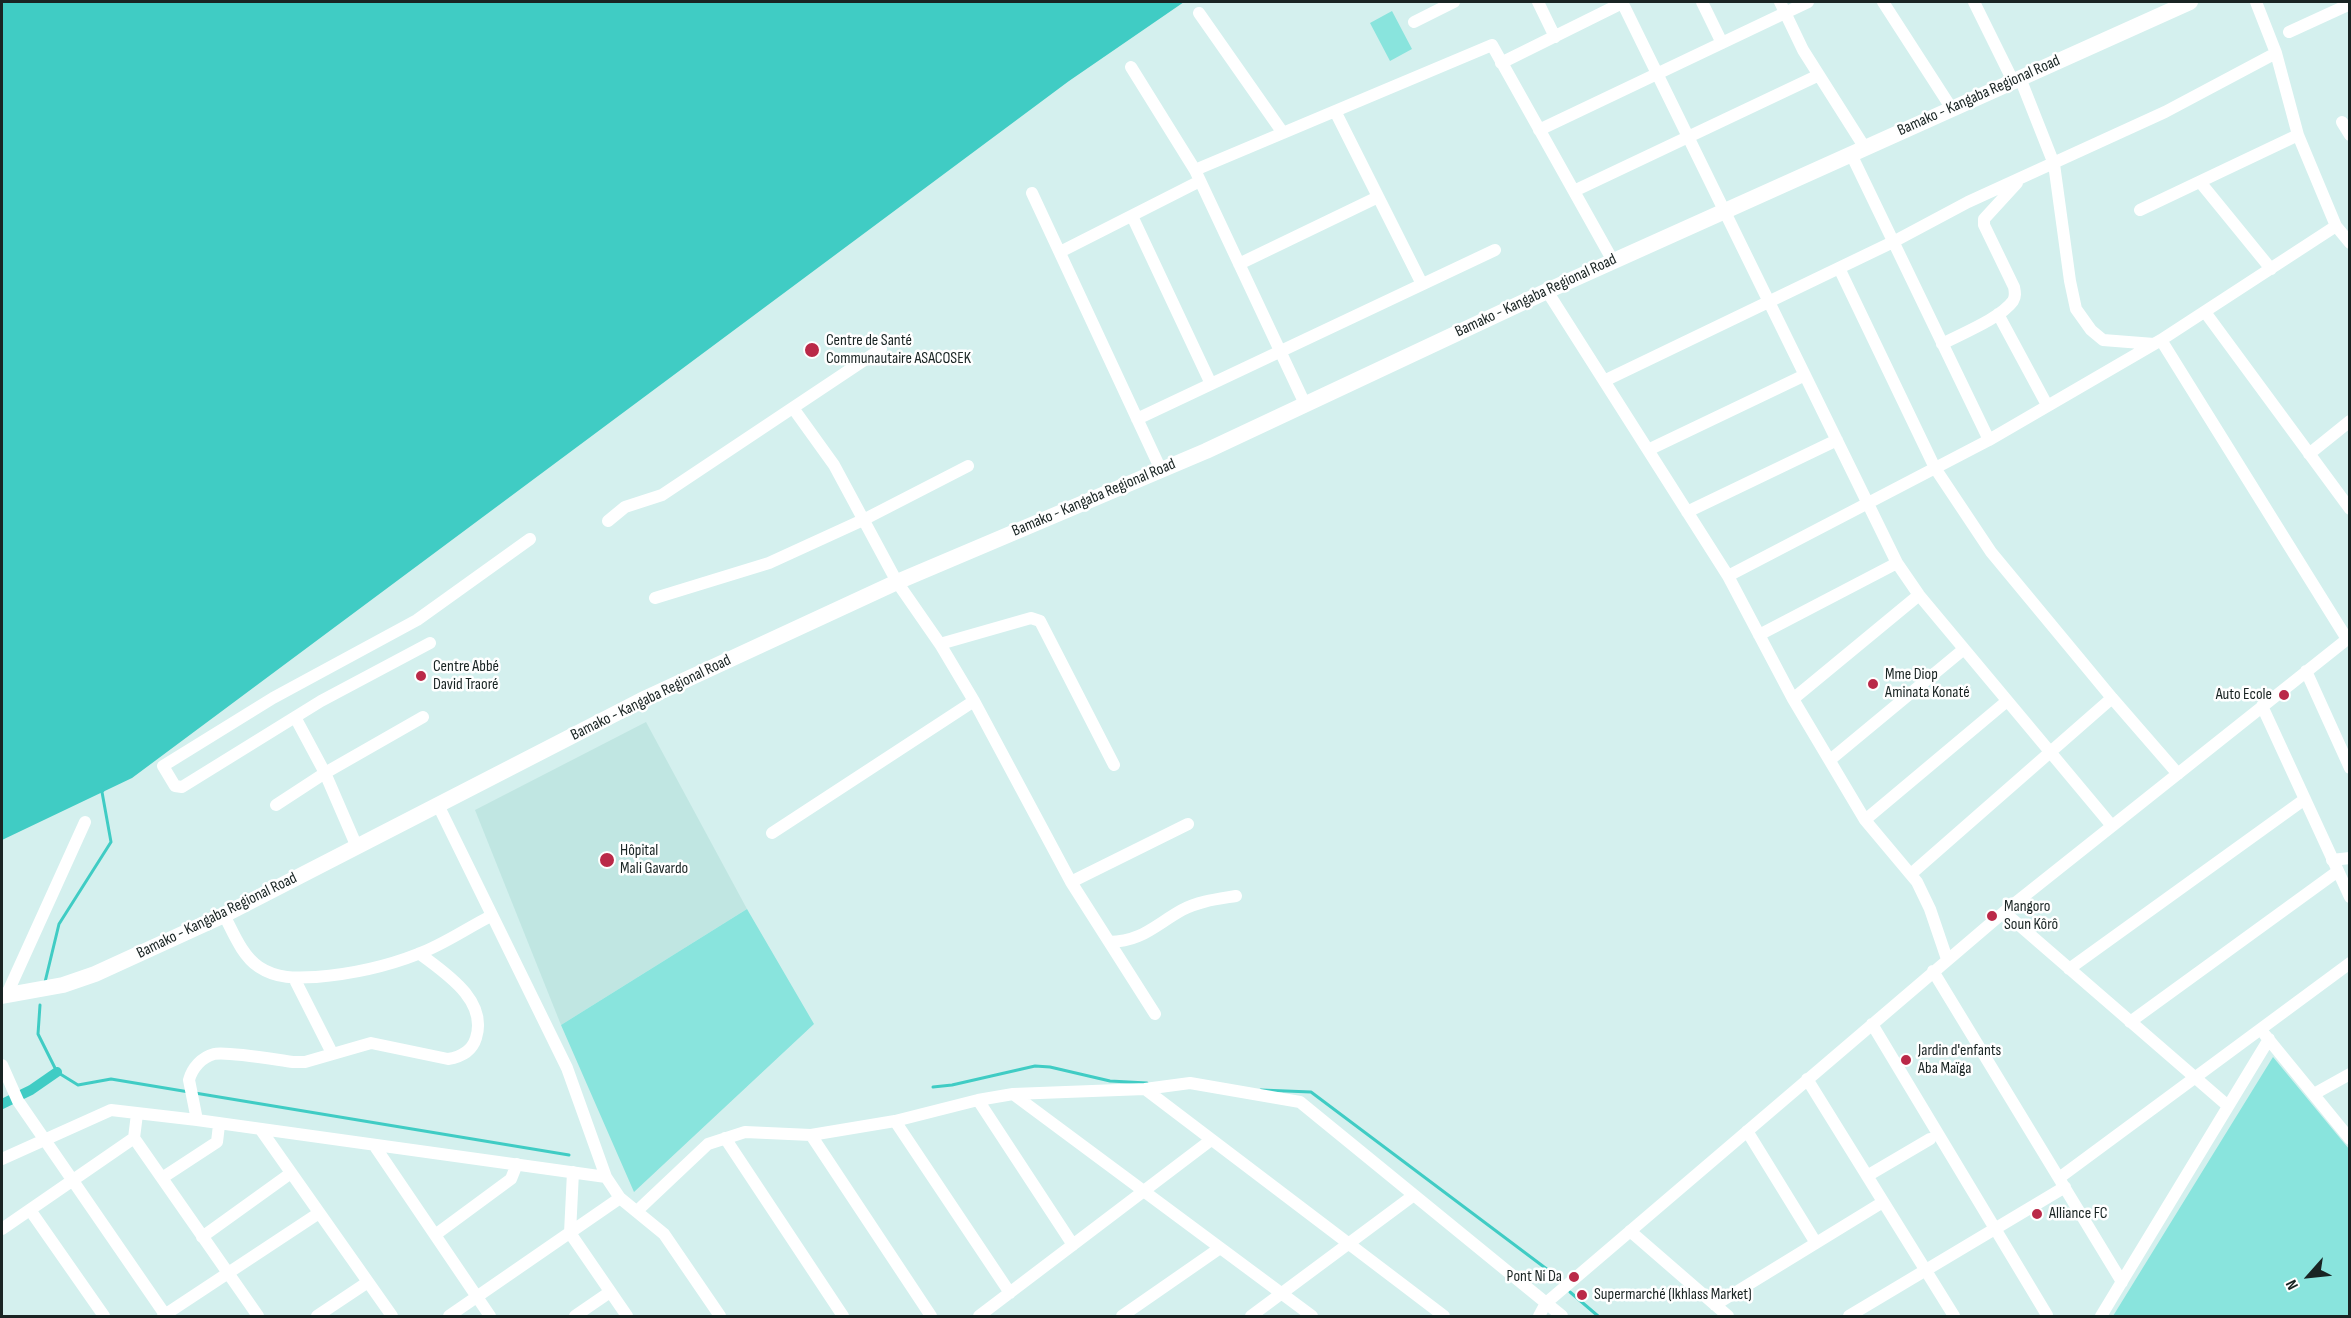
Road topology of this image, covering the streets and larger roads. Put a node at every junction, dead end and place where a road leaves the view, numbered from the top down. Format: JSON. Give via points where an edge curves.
{"nodes":[{"id":1,"x":1454,"y":2,"type":"edge"},
{"id":2,"x":1538,"y":2,"type":"edge"},
{"id":3,"x":1622,"y":2,"type":"edge"},
{"id":4,"x":1702,"y":2,"type":"edge"},
{"id":5,"x":1808,"y":2,"type":"edge"},
{"id":6,"x":1883,"y":2,"type":"edge"},
{"id":7,"x":1974,"y":2,"type":"edge"},
{"id":8,"x":2190,"y":2,"type":"edge"},
{"id":9,"x":2256,"y":2,"type":"edge"},
{"id":10,"x":2349,"y":4,"type":"edge"},
{"id":11,"x":1783,"y":7,"type":"edge"},
{"id":12,"x":1199,"y":13,"type":"dead end"},
{"id":13,"x":1414,"y":22,"type":"dead end"},
{"id":14,"x":2289,"y":32,"type":"dead end"},
{"id":15,"x":1555,"y":37,"type":"junction"},
{"id":16,"x":1722,"y":43,"type":"junction"},
{"id":17,"x":2276,"y":53,"type":"junction"},
{"id":18,"x":1501,"y":63,"type":"junction"},
{"id":19,"x":1131,"y":67,"type":"dead end"},
{"id":20,"x":1657,"y":74,"type":"junction"},
{"id":21,"x":1819,"y":75,"type":"junction"},
{"id":22,"x":2017,"y":80,"type":"junction"},
{"id":23,"x":1952,"y":109,"type":"junction"},
{"id":24,"x":1335,"y":111,"type":"junction"},
{"id":25,"x":2342,"y":123,"type":"dead end"},
{"id":26,"x":1539,"y":130,"type":"junction"},
{"id":27,"x":1283,"y":133,"type":"junction"},
{"id":28,"x":2298,"y":135,"type":"junction"},
{"id":29,"x":2349,"y":135,"type":"edge"},
{"id":30,"x":1688,"y":137,"type":"junction"},
{"id":31,"x":1858,"y":151,"type":"junction"},
{"id":32,"x":2054,"y":164,"type":"junction"},
{"id":33,"x":1198,"y":176,"type":"junction"},
{"id":34,"x":2022,"y":178,"type":"junction"},
{"id":35,"x":2200,"y":182,"type":"junction"},
{"id":36,"x":1574,"y":191,"type":"junction"},
{"id":37,"x":1032,"y":193,"type":"dead end"},
{"id":38,"x":1378,"y":197,"type":"junction"},
{"id":39,"x":2140,"y":210,"type":"dead end"},
{"id":40,"x":1724,"y":211,"type":"junction"},
{"id":41,"x":1132,"y":216,"type":"junction"},
{"id":42,"x":2336,"y":226,"type":"junction"},
{"id":43,"x":1893,"y":242,"type":"junction"},
{"id":44,"x":2349,"y":243,"type":"edge"},
{"id":45,"x":1495,"y":250,"type":"dead end"},
{"id":46,"x":1060,"y":252,"type":"junction"},
{"id":47,"x":1613,"y":261,"type":"junction"},
{"id":48,"x":1239,"y":264,"type":"junction"},
{"id":49,"x":1839,"y":268,"type":"junction"},
{"id":50,"x":2271,"y":269,"type":"junction"},
{"id":51,"x":1422,"y":284,"type":"junction"},
{"id":52,"x":1547,"y":291,"type":"junction"},
{"id":53,"x":1769,"y":302,"type":"junction"},
{"id":54,"x":2205,"y":312,"type":"junction"},
{"id":55,"x":1998,"y":314,"type":"junction"},
{"id":56,"x":2158,"y":342,"type":"junction"},
{"id":57,"x":1942,"y":344,"type":"junction"},
{"id":58,"x":881,"y":349,"type":"dead end"},
{"id":59,"x":1281,"y":351,"type":"junction"},
{"id":60,"x":1805,"y":375,"type":"junction"},
{"id":61,"x":1604,"y":381,"type":"junction"},
{"id":62,"x":1211,"y":384,"type":"junction"},
{"id":63,"x":1305,"y":404,"type":"junction"},
{"id":64,"x":2047,"y":405,"type":"junction"},
{"id":65,"x":793,"y":408,"type":"junction"},
{"id":66,"x":1137,"y":418,"type":"junction"},
{"id":67,"x":2349,"y":421,"type":"edge"},
{"id":68,"x":1989,"y":440,"type":"junction"},
{"id":69,"x":1837,"y":441,"type":"junction"},
{"id":70,"x":1648,"y":450,"type":"junction"},
{"id":71,"x":2309,"y":454,"type":"junction"},
{"id":72,"x":968,"y":466,"type":"dead end"},
{"id":73,"x":1935,"y":468,"type":"junction"},
{"id":74,"x":1161,"y":470,"type":"junction"},
{"id":75,"x":1868,"y":503,"type":"junction"},
{"id":76,"x":2349,"y":509,"type":"edge"},
{"id":77,"x":1688,"y":512,"type":"junction"},
{"id":78,"x":863,"y":520,"type":"junction"},
{"id":79,"x":608,"y":521,"type":"dead end"},
{"id":80,"x":530,"y":539,"type":"dead end"},
{"id":81,"x":1897,"y":563,"type":"junction"},
{"id":82,"x":1728,"y":576,"type":"junction"},
{"id":83,"x":897,"y":582,"type":"junction"},
{"id":84,"x":1919,"y":595,"type":"junction"},
{"id":85,"x":655,"y":598,"type":"dead end"},
{"id":86,"x":1759,"y":635,"type":"junction"},
{"id":87,"x":2348,"y":638,"type":"edge"},
{"id":88,"x":430,"y":644,"type":"dead end"},
{"id":89,"x":940,"y":644,"type":"junction"},
{"id":90,"x":1964,"y":649,"type":"junction"},
{"id":91,"x":2306,"y":671,"type":"junction"},
{"id":92,"x":2112,"y":698,"type":"junction"},
{"id":93,"x":1793,"y":699,"type":"junction"},
{"id":94,"x":2007,"y":700,"type":"junction"},
{"id":95,"x":974,"y":701,"type":"junction"},
{"id":96,"x":2262,"y":706,"type":"junction"},
{"id":97,"x":295,"y":717,"type":"junction"},
{"id":98,"x":423,"y":717,"type":"dead end"},
{"id":99,"x":2050,"y":752,"type":"junction"},
{"id":100,"x":1830,"y":760,"type":"junction"},
{"id":101,"x":1114,"y":765,"type":"dead end"},
{"id":102,"x":2349,"y":768,"type":"edge"},
{"id":103,"x":325,"y":773,"type":"junction"},
{"id":104,"x":2178,"y":774,"type":"junction"},
{"id":105,"x":2305,"y":799,"type":"junction"},
{"id":106,"x":276,"y":805,"type":"dead end"},
{"id":107,"x":438,"y":805,"type":"junction"},
{"id":108,"x":1864,"y":820,"type":"junction"},
{"id":109,"x":84,"y":822,"type":"dead end"},
{"id":110,"x":1188,"y":824,"type":"dead end"},
{"id":111,"x":2112,"y":826,"type":"junction"},
{"id":112,"x":772,"y":833,"type":"dead end"},
{"id":113,"x":357,"y":847,"type":"junction"},
{"id":114,"x":2349,"y":858,"type":"edge"},
{"id":115,"x":2335,"y":866,"type":"junction"},
{"id":116,"x":1911,"y":874,"type":"junction"},
{"id":117,"x":1071,"y":882,"type":"junction"},
{"id":118,"x":1236,"y":896,"type":"dead end"},
{"id":119,"x":2349,"y":897,"type":"edge"},
{"id":120,"x":2004,"y":912,"type":"junction"},
{"id":121,"x":224,"y":915,"type":"junction"},
{"id":122,"x":491,"y":916,"type":"junction"},
{"id":123,"x":1109,"y":942,"type":"junction"},
{"id":124,"x":420,"y":954,"type":"junction"},
{"id":125,"x":1947,"y":959,"type":"junction"},
{"id":126,"x":2349,"y":963,"type":"edge"},
{"id":127,"x":2069,"y":969,"type":"junction"},
{"id":128,"x":1933,"y":971,"type":"junction"},
{"id":129,"x":294,"y":978,"type":"junction"},
{"id":130,"x":11,"y":994,"type":"edge"},
{"id":131,"x":1155,"y":1014,"type":"dead end"},
{"id":132,"x":2130,"y":1022,"type":"junction"},
{"id":133,"x":1872,"y":1024,"type":"junction"},
{"id":134,"x":2265,"y":1034,"type":"junction"},
{"id":135,"x":332,"y":1053,"type":"junction"},
{"id":136,"x":2,"y":1065,"type":"edge"},
{"id":137,"x":2349,"y":1074,"type":"edge"},
{"id":138,"x":2195,"y":1078,"type":"junction"},
{"id":139,"x":1808,"y":1080,"type":"junction"},
{"id":140,"x":1145,"y":1089,"type":"junction"},
{"id":141,"x":1013,"y":1094,"type":"junction"},
{"id":142,"x":2314,"y":1094,"type":"junction"},
{"id":143,"x":978,"y":1100,"type":"junction"},
{"id":144,"x":2228,"y":1107,"type":"junction"},
{"id":145,"x":137,"y":1114,"type":"junction"},
{"id":146,"x":197,"y":1120,"type":"junction"},
{"id":147,"x":895,"y":1121,"type":"junction"},
{"id":148,"x":219,"y":1125,"type":"junction"},
{"id":149,"x":261,"y":1130,"type":"junction"},
{"id":150,"x":1747,"y":1131,"type":"junction"},
{"id":151,"x":811,"y":1135,"type":"junction"},
{"id":152,"x":134,"y":1138,"type":"junction"},
{"id":153,"x":725,"y":1138,"type":"junction"},
{"id":154,"x":44,"y":1139,"type":"junction"},
{"id":155,"x":1930,"y":1139,"type":"dead end"},
{"id":156,"x":2349,"y":1139,"type":"edge"},
{"id":157,"x":1211,"y":1140,"type":"junction"},
{"id":158,"x":374,"y":1145,"type":"junction"},
{"id":159,"x":2,"y":1159,"type":"edge"},
{"id":160,"x":517,"y":1164,"type":"junction"},
{"id":161,"x":573,"y":1172,"type":"junction"},
{"id":162,"x":291,"y":1173,"type":"junction"},
{"id":163,"x":1867,"y":1176,"type":"junction"},
{"id":164,"x":606,"y":1177,"type":"junction"},
{"id":165,"x":162,"y":1178,"type":"junction"},
{"id":166,"x":73,"y":1180,"type":"junction"},
{"id":167,"x":2062,"y":1182,"type":"junction"},
{"id":168,"x":1144,"y":1191,"type":"junction"},
{"id":169,"x":1414,"y":1195,"type":"junction"},
{"id":170,"x":620,"y":1198,"type":"junction"},
{"id":171,"x":1883,"y":1202,"type":"junction"},
{"id":172,"x":30,"y":1210,"type":"junction"},
{"id":173,"x":636,"y":1211,"type":"junction"},
{"id":174,"x":319,"y":1213,"type":"junction"},
{"id":175,"x":2,"y":1229,"type":"edge"},
{"id":176,"x":1995,"y":1229,"type":"junction"},
{"id":177,"x":1630,"y":1231,"type":"junction"},
{"id":178,"x":570,"y":1233,"type":"junction"},
{"id":179,"x":435,"y":1235,"type":"junction"},
{"id":180,"x":202,"y":1236,"type":"junction"},
{"id":181,"x":1816,"y":1243,"type":"junction"},
{"id":182,"x":1348,"y":1244,"type":"junction"},
{"id":183,"x":1073,"y":1245,"type":"junction"},
{"id":184,"x":1220,"y":1248,"type":"junction"},
{"id":185,"x":1926,"y":1270,"type":"junction"},
{"id":186,"x":228,"y":1273,"type":"junction"},
{"id":187,"x":2122,"y":1281,"type":"junction"},
{"id":188,"x":368,"y":1282,"type":"junction"},
{"id":189,"x":610,"y":1292,"type":"junction"},
{"id":190,"x":1010,"y":1293,"type":"junction"},
{"id":191,"x":1282,"y":1294,"type":"junction"},
{"id":192,"x":477,"y":1297,"type":"junction"},
{"id":193,"x":1545,"y":1303,"type":"junction"},
{"id":194,"x":1715,"y":1305,"type":"junction"},
{"id":195,"x":165,"y":1316,"type":"edge"},
{"id":196,"x":2047,"y":1316,"type":"edge"},
{"id":197,"x":104,"y":1317,"type":"edge"},
{"id":198,"x":258,"y":1317,"type":"edge"},
{"id":199,"x":317,"y":1317,"type":"edge"},
{"id":200,"x":392,"y":1317,"type":"edge"},
{"id":201,"x":449,"y":1317,"type":"edge"},
{"id":202,"x":490,"y":1317,"type":"edge"},
{"id":203,"x":575,"y":1317,"type":"edge"},
{"id":204,"x":627,"y":1317,"type":"edge"},
{"id":205,"x":720,"y":1317,"type":"edge"},
{"id":206,"x":843,"y":1317,"type":"edge"},
{"id":207,"x":931,"y":1317,"type":"edge"},
{"id":208,"x":979,"y":1317,"type":"edge"},
{"id":209,"x":1122,"y":1317,"type":"edge"},
{"id":210,"x":1251,"y":1317,"type":"edge"},
{"id":211,"x":1312,"y":1317,"type":"edge"},
{"id":212,"x":1444,"y":1317,"type":"edge"},
{"id":213,"x":1539,"y":1317,"type":"edge"},
{"id":214,"x":1562,"y":1317,"type":"edge"},
{"id":215,"x":1728,"y":1317,"type":"edge"},
{"id":216,"x":1850,"y":1317,"type":"edge"},
{"id":217,"x":1954,"y":1317,"type":"edge"},
{"id":218,"x":2101,"y":1317,"type":"edge"}],
"edges":[{"from":1,"to":13,"type":"street"},
{"from":2,"to":15,"type":"street"},
{"from":3,"to":15,"type":"street"},
{"from":3,"to":20,"type":"street"},
{"from":4,"to":16,"type":"street"},
{"from":5,"to":11,"type":"street"},
{"from":6,"to":23,"type":"street"},
{"from":7,"to":22,"type":"street"},
{"from":8,"to":22,"type":"street","name":"Bamako - Kangaba Regional Road"},
{"from":9,"to":17,"type":"street"},
{"from":10,"to":14,"type":"street"},
{"from":11,"to":16,"type":"street"},
{"from":11,"to":21,"type":"street"},
{"from":12,"to":27,"type":"street"},
{"from":15,"to":18,"type":"street"},
{"from":16,"to":20,"type":"street"},
{"from":17,"to":28,"type":"street"},
{"from":17,"to":32,"type":"street","via":[[2165,112]]},
{"from":18,"to":24,"type":"street","via":[[1492,45]]},
{"from":18,"to":26,"type":"street"},
{"from":19,"to":33,"type":"street"},
{"from":20,"to":26,"type":"street"},
{"from":20,"to":30,"type":"street"},
{"from":21,"to":30,"type":"street"},
{"from":21,"to":31,"type":"street"},
{"from":22,"to":23,"type":"street","name":"Bamako - Kangaba Regional Road"},
{"from":22,"to":32,"type":"street"},
{"from":23,"to":31,"type":"street","name":"Bamako - Kangaba Regional Road"},
{"from":24,"to":27,"type":"street"},
{"from":24,"to":38,"type":"street"},
{"from":25,"to":29,"type":"street"},
{"from":26,"to":36,"type":"street"},
{"from":27,"to":33,"type":"street"},
{"from":28,"to":35,"type":"street"},
{"from":28,"to":42,"type":"street"},
{"from":30,"to":36,"type":"street"},
{"from":30,"to":40,"type":"street"},
{"from":31,"to":40,"type":"street","name":"Bamako - Kangaba Regional Road"},
{"from":31,"to":43,"type":"street"},
{"from":32,"to":34,"type":"street"},
{"from":32,"to":56,"type":"street","via":[[2076,309],[2103,340]]},
{"from":33,"to":41,"type":"street"},
{"from":33,"to":48,"type":"street"},
{"from":34,"to":43,"type":"street"},
{"from":34,"to":55,"type":"street","via":[[1984,219],[2015,295],[2013,302]]},
{"from":35,"to":39,"type":"street"},
{"from":35,"to":50,"type":"street"},
{"from":36,"to":47,"type":"street"},
{"from":37,"to":46,"type":"street"},
{"from":38,"to":48,"type":"street"},
{"from":38,"to":51,"type":"street"},
{"from":40,"to":47,"type":"street","name":"Bamako - Kangaba Regional Road"},
{"from":40,"to":53,"type":"street"},
{"from":41,"to":46,"type":"street"},
{"from":41,"to":62,"type":"street"},
{"from":42,"to":44,"type":"street"},
{"from":42,"to":50,"type":"street"},
{"from":43,"to":49,"type":"street"},
{"from":43,"to":57,"type":"street"},
{"from":45,"to":51,"type":"street"},
{"from":46,"to":66,"type":"street"},
{"from":47,"to":52,"type":"street","name":"Bamako - Kangaba Regional Road"},
{"from":48,"to":59,"type":"street"},
{"from":49,"to":53,"type":"street"},
{"from":49,"to":73,"type":"street"},
{"from":50,"to":54,"type":"street"},
{"from":51,"to":59,"type":"street"},
{"from":52,"to":61,"type":"street"},
{"from":52,"to":63,"type":"street","name":"Bamako - Kangaba Regional Road"},
{"from":53,"to":60,"type":"street"},
{"from":53,"to":61,"type":"street"},
{"from":54,"to":56,"type":"street"},
{"from":54,"to":71,"type":"street"},
{"from":55,"to":57,"type":"street"},
{"from":55,"to":64,"type":"street"},
{"from":56,"to":64,"type":"street"},
{"from":56,"to":87,"type":"street"},
{"from":57,"to":68,"type":"street"},
{"from":58,"to":65,"type":"street"},
{"from":59,"to":62,"type":"street"},
{"from":59,"to":63,"type":"street"},
{"from":60,"to":69,"type":"street"},
{"from":60,"to":70,"type":"street"},
{"from":61,"to":70,"type":"street"},
{"from":62,"to":66,"type":"street"},
{"from":63,"to":74,"type":"street","name":"Bamako - Kangaba Regional Road"},
{"from":64,"to":68,"type":"street"},
{"from":65,"to":78,"type":"street","via":[[834,465]]},
{"from":65,"to":79,"type":"street","via":[[662,495],[625,507]]},
{"from":66,"to":74,"type":"street"},
{"from":67,"to":71,"type":"street"},
{"from":68,"to":73,"type":"street"},
{"from":69,"to":75,"type":"street"},
{"from":69,"to":77,"type":"street"},
{"from":70,"to":77,"type":"street"},
{"from":71,"to":76,"type":"street"},
{"from":72,"to":78,"type":"street"},
{"from":73,"to":75,"type":"street"},
{"from":73,"to":92,"type":"street","via":[[1991,552]]},
{"from":74,"to":83,"type":"street","name":"Bamako - Kangaba Regional Road"},
{"from":75,"to":81,"type":"street"},
{"from":75,"to":82,"type":"street"},
{"from":77,"to":82,"type":"street"},
{"from":78,"to":83,"type":"street"},
{"from":78,"to":85,"type":"street","via":[[768,563]]},
{"from":80,"to":97,"type":"street","via":[[417,620],[273,698],[163,766],[175,786],[182,787]]},
{"from":81,"to":84,"type":"street"},
{"from":81,"to":86,"type":"street"},
{"from":82,"to":86,"type":"street"},
{"from":83,"to":89,"type":"street"},
{"from":83,"to":107,"type":"street","name":"Bamako - Kangaba Regional Road","via":[[642,700]]},
{"from":84,"to":90,"type":"street"},
{"from":84,"to":93,"type":"street"},
{"from":86,"to":93,"type":"street"},
{"from":87,"to":91,"type":"street"},
{"from":88,"to":97,"type":"street"},
{"from":89,"to":95,"type":"street"},
{"from":89,"to":101,"type":"street","via":[[1031,618],[1040,621]]},
{"from":90,"to":94,"type":"street"},
{"from":90,"to":100,"type":"street"},
{"from":91,"to":96,"type":"street"},
{"from":91,"to":102,"type":"street"},
{"from":92,"to":99,"type":"street"},
{"from":92,"to":104,"type":"street"},
{"from":93,"to":100,"type":"street"},
{"from":94,"to":99,"type":"street"},
{"from":94,"to":108,"type":"street"},
{"from":95,"to":112,"type":"street"},
{"from":95,"to":117,"type":"street"},
{"from":96,"to":104,"type":"street"},
{"from":96,"to":105,"type":"street"},
{"from":97,"to":103,"type":"street"},
{"from":98,"to":103,"type":"street"},
{"from":99,"to":111,"type":"street"},
{"from":99,"to":116,"type":"street"},
{"from":100,"to":108,"type":"street"},
{"from":103,"to":106,"type":"street"},
{"from":103,"to":113,"type":"street"},
{"from":104,"to":111,"type":"street"},
{"from":105,"to":115,"type":"street"},
{"from":105,"to":127,"type":"street"},
{"from":107,"to":113,"type":"street","name":"Bamako - Kangaba Regional Road"},
{"from":107,"to":122,"type":"street"},
{"from":108,"to":116,"type":"street"},
{"from":109,"to":130,"type":"street"},
{"from":110,"to":117,"type":"street"},
{"from":111,"to":120,"type":"street"},
{"from":113,"to":121,"type":"street","name":"Bamako - Kangaba Regional Road"},
{"from":114,"to":115,"type":"street"},
{"from":115,"to":119,"type":"street"},
{"from":115,"to":132,"type":"street"},
{"from":116,"to":125,"type":"street","via":[[1930,909]]},
{"from":117,"to":123,"type":"street"},
{"from":118,"to":123,"type":"street","via":[[1196,904],[1137,938]]},
{"from":120,"to":125,"type":"street"},
{"from":120,"to":127,"type":"street"},
{"from":121,"to":129,"type":"street","via":[[243,950],[258,967],[273,975]]},
{"from":121,"to":130,"type":"street","name":"Bamako - Kangaba Regional Road","via":[[95,974],[58,986]]},
{"from":122,"to":124,"type":"street"},
{"from":122,"to":164,"type":"street","via":[[567,1068]]},
{"from":123,"to":131,"type":"street"},
{"from":124,"to":129,"type":"street","via":[[346,975]]},
{"from":124,"to":135,"type":"street","via":[[456,982],[473,1007],[478,1031],[469,1050],[448,1059],[371,1043]]},
{"from":125,"to":128,"type":"street"},
{"from":126,"to":134,"type":"street"},
{"from":127,"to":132,"type":"street"},
{"from":128,"to":133,"type":"street"},
{"from":128,"to":167,"type":"street"},
{"from":129,"to":135,"type":"street"},
{"from":132,"to":138,"type":"street"},
{"from":133,"to":139,"type":"street"},
{"from":133,"to":176,"type":"street"},
{"from":134,"to":138,"type":"street"},
{"from":134,"to":142,"type":"street"},
{"from":134,"to":144,"type":"street"},
{"from":135,"to":146,"type":"street","via":[[305,1062],[216,1054],[201,1061],[189,1080]]},
{"from":136,"to":154,"type":"street","via":[[18,1101]]},
{"from":137,"to":142,"type":"street"},
{"from":138,"to":144,"type":"street"},
{"from":138,"to":167,"type":"street"},
{"from":139,"to":150,"type":"street"},
{"from":139,"to":163,"type":"street"},
{"from":140,"to":141,"type":"street"},
{"from":140,"to":157,"type":"street"},
{"from":140,"to":169,"type":"street","via":[[1190,1083],[1300,1102]]},
{"from":141,"to":143,"type":"street"},
{"from":141,"to":168,"type":"street"},
{"from":142,"to":156,"type":"street"},
{"from":143,"to":147,"type":"street"},
{"from":143,"to":183,"type":"street"},
{"from":144,"to":187,"type":"street"},
{"from":145,"to":146,"type":"street"},
{"from":145,"to":152,"type":"street"},
{"from":145,"to":154,"type":"street","via":[[111,1110]]},
{"from":146,"to":148,"type":"street"},
{"from":147,"to":151,"type":"street"},
{"from":147,"to":190,"type":"street"},
{"from":148,"to":149,"type":"street"},
{"from":148,"to":165,"type":"street","via":[[217,1142]]},
{"from":149,"to":158,"type":"street"},
{"from":149,"to":162,"type":"street"},
{"from":150,"to":177,"type":"street"},
{"from":150,"to":181,"type":"street"},
{"from":151,"to":153,"type":"street","via":[[745,1132]]},
{"from":151,"to":207,"type":"street"},
{"from":152,"to":165,"type":"street"},
{"from":152,"to":166,"type":"street"},
{"from":153,"to":173,"type":"street","via":[[708,1144]]},
{"from":153,"to":206,"type":"street"},
{"from":154,"to":159,"type":"street"},
{"from":154,"to":166,"type":"street"},
{"from":155,"to":163,"type":"street"},
{"from":157,"to":168,"type":"street"},
{"from":157,"to":182,"type":"street"},
{"from":158,"to":160,"type":"street"},
{"from":158,"to":179,"type":"street"},
{"from":160,"to":161,"type":"street"},
{"from":160,"to":179,"type":"street","via":[[511,1179]]},
{"from":161,"to":164,"type":"street"},
{"from":161,"to":178,"type":"street"},
{"from":162,"to":174,"type":"street"},
{"from":162,"to":180,"type":"street"},
{"from":163,"to":171,"type":"street"},
{"from":164,"to":170,"type":"street"},
{"from":165,"to":180,"type":"street"},
{"from":166,"to":172,"type":"street"},
{"from":166,"to":195,"type":"street"},
{"from":167,"to":176,"type":"street"},
{"from":167,"to":187,"type":"street"},
{"from":168,"to":183,"type":"street"},
{"from":168,"to":184,"type":"street"},
{"from":169,"to":182,"type":"street"},
{"from":169,"to":193,"type":"street"},
{"from":170,"to":173,"type":"street"},
{"from":170,"to":178,"type":"street"},
{"from":171,"to":181,"type":"street"},
{"from":171,"to":185,"type":"street"},
{"from":172,"to":175,"type":"street"},
{"from":172,"to":197,"type":"street"},
{"from":173,"to":205,"type":"street","via":[[664,1234]]},
{"from":174,"to":186,"type":"street"},
{"from":174,"to":188,"type":"street"},
{"from":176,"to":185,"type":"street"},
{"from":176,"to":196,"type":"street"},
{"from":177,"to":193,"type":"street"},
{"from":177,"to":194,"type":"street"},
{"from":178,"to":189,"type":"street"},
{"from":178,"to":192,"type":"street"},
{"from":179,"to":192,"type":"street"},
{"from":180,"to":186,"type":"street"},
{"from":181,"to":194,"type":"street"},
{"from":182,"to":191,"type":"street"},
{"from":182,"to":212,"type":"street"},
{"from":183,"to":190,"type":"street"},
{"from":184,"to":191,"type":"street"},
{"from":184,"to":209,"type":"street"},
{"from":185,"to":216,"type":"street"},
{"from":185,"to":217,"type":"street"},
{"from":186,"to":195,"type":"street"},
{"from":186,"to":198,"type":"street"},
{"from":187,"to":218,"type":"street"},
{"from":188,"to":199,"type":"street"},
{"from":188,"to":200,"type":"street"},
{"from":189,"to":203,"type":"street"},
{"from":189,"to":204,"type":"street"},
{"from":190,"to":208,"type":"street"},
{"from":191,"to":210,"type":"street"},
{"from":191,"to":211,"type":"street"},
{"from":192,"to":201,"type":"street"},
{"from":192,"to":202,"type":"street"},
{"from":193,"to":213,"type":"street"},
{"from":193,"to":214,"type":"street"},
{"from":194,"to":215,"type":"street"}]}
